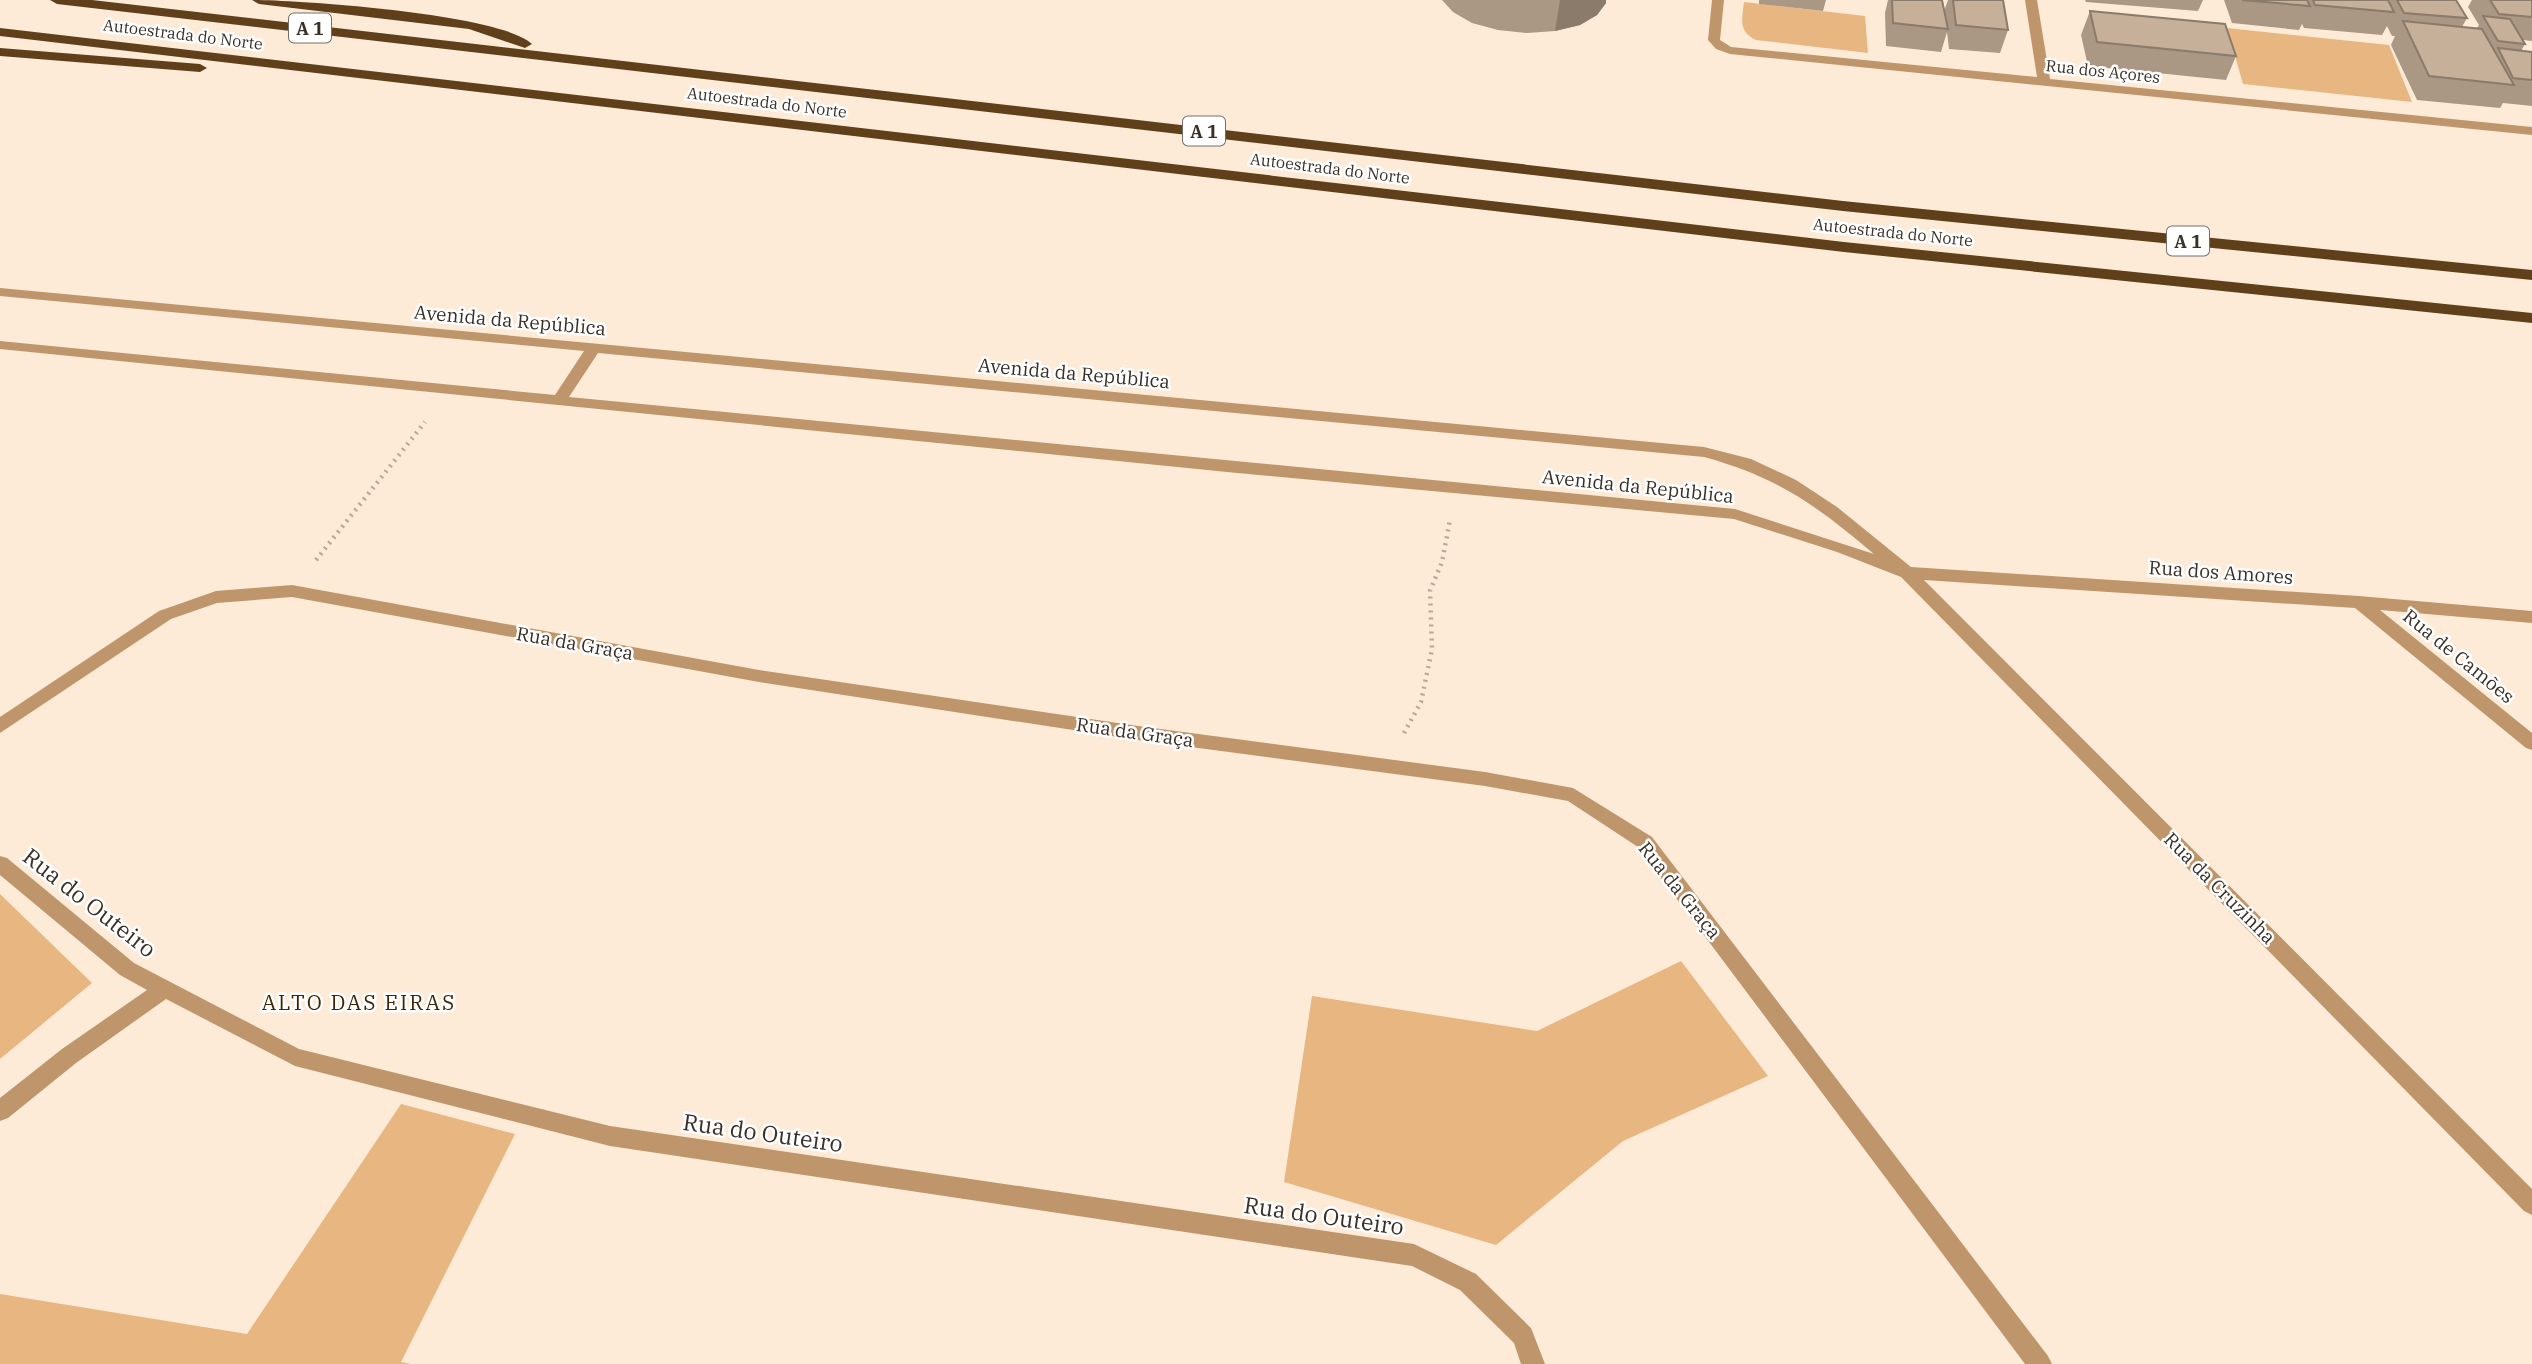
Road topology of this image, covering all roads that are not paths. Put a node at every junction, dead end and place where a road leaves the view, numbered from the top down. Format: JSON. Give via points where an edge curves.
{"nodes":[{"id":1,"x":57,"y":0,"type":"edge"},
{"id":2,"x":259,"y":0,"type":"edge"},
{"id":3,"x":1718,"y":0,"type":"edge"},
{"id":4,"x":2031,"y":0,"type":"edge"},
{"id":5,"x":0,"y":32,"type":"edge"},
{"id":6,"x":0,"y":52,"type":"edge"},
{"id":7,"x":564,"y":57,"type":"junction"},
{"id":8,"x":346,"y":72,"type":"junction"},
{"id":9,"x":2044,"y":81,"type":"junction"},
{"id":10,"x":2532,"y":131,"type":"edge"},
{"id":11,"x":2532,"y":275,"type":"edge"},
{"id":12,"x":0,"y":292,"type":"edge"},
{"id":13,"x":2532,"y":318,"type":"edge"},
{"id":14,"x":0,"y":345,"type":"edge"},
{"id":15,"x":594,"y":348,"type":"junction"},
{"id":16,"x":559,"y":400,"type":"junction"},
{"id":17,"x":1907,"y":573,"type":"junction"},
{"id":18,"x":2360,"y":602,"type":"junction"},
{"id":19,"x":2532,"y":617,"type":"edge"},
{"id":20,"x":0,"y":726,"type":"edge"},
{"id":21,"x":2532,"y":743,"type":"edge"},
{"id":22,"x":0,"y":864,"type":"edge"},
{"id":23,"x":164,"y":989,"type":"junction"},
{"id":24,"x":0,"y":1111,"type":"edge"},
{"id":25,"x":2532,"y":1204,"type":"edge"},
{"id":26,"x":1533,"y":1364,"type":"edge"},
{"id":27,"x":2040,"y":1364,"type":"edge"}],
"edges":[{"from":1,"to":7,"type":"highway","name":"Autoestrada do Norte","number":"A 1"},
{"from":2,"to":7,"type":"highway","via":[[471,25]]},
{"from":3,"to":9,"type":"street","name":"Rua dos Açores","via":[[1714,40],[1730,50]]},
{"from":4,"to":9,"type":"street"},
{"from":5,"to":8,"type":"highway","name":"Autoestrada do Norte","number":"A 1"},
{"from":6,"to":8,"type":"highway","via":[[163,66]]},
{"from":7,"to":11,"type":"highway","name":"Autoestrada do Norte","number":"A 1","via":[[1843,206]]},
{"from":8,"to":13,"type":"highway","name":"Autoestrada do Norte","number":"A 1","via":[[1858,248]]},
{"from":9,"to":10,"type":"street","name":"Rua dos Açores"},
{"from":12,"to":15,"type":"street","name":"Avenida da República"},
{"from":14,"to":16,"type":"street","name":"Avenida da República"},
{"from":15,"to":16,"type":"street"},
{"from":15,"to":17,"type":"street","name":"Avenida da República","via":[[1704,452],[1745,463],[1788,483],[1847,523]]},
{"from":16,"to":17,"type":"street","name":"Avenida da República","via":[[1735,514]]},
{"from":17,"to":18,"type":"street","name":"Rua dos Amores"},
{"from":17,"to":25,"type":"street","name":"Rua da Cruzinha"},
{"from":18,"to":19,"type":"street","name":"Rua dos Amores"},
{"from":18,"to":21,"type":"street","name":"Rua de Camões"},
{"from":20,"to":27,"type":"street","name":"Rua da Graça","via":[[165,615],[216,597],[292,591],[772,678],[1573,795],[1645,842]]},
{"from":22,"to":23,"type":"street","name":"Rua do Outeiro","via":[[127,969]]},
{"from":23,"to":24,"type":"street","via":[[69,1055]]},
{"from":23,"to":26,"type":"street","name":"Rua do Outeiro","via":[[295,1057],[610,1136],[1414,1255],[1468,1282],[1523,1336]]}]}
